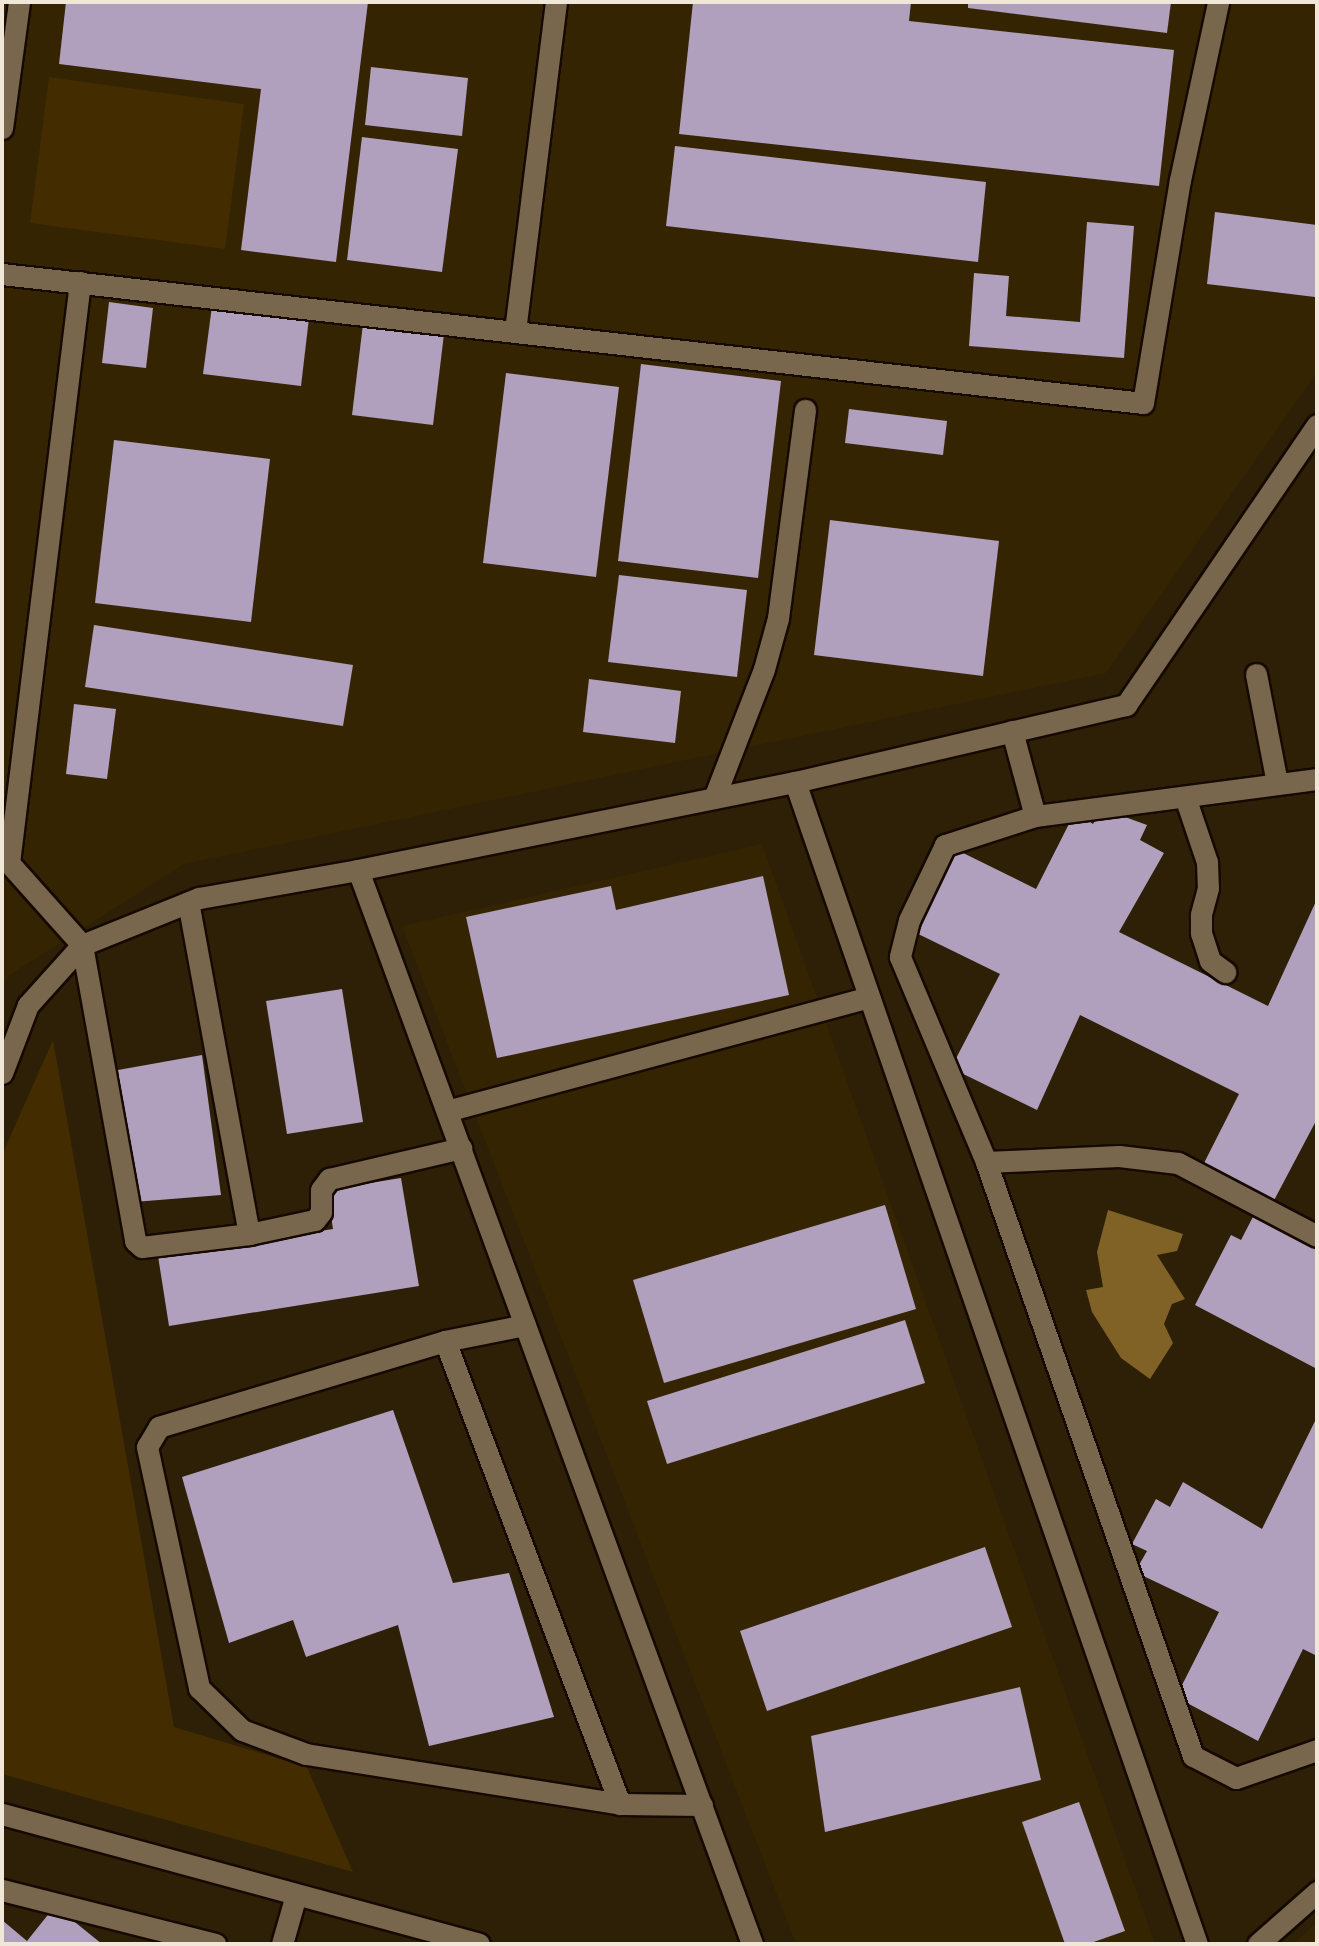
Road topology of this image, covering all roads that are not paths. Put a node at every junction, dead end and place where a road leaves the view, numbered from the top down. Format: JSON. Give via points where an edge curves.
{"nodes":[{"id":1,"x":19,"y":2,"type":"edge"},
{"id":2,"x":556,"y":2,"type":"edge"},
{"id":3,"x":1219,"y":2,"type":"edge"},
{"id":4,"x":2,"y":128,"type":"edge"},
{"id":5,"x":2,"y":274,"type":"edge"},
{"id":6,"x":80,"y":282,"type":"junction"},
{"id":7,"x":516,"y":331,"type":"junction"},
{"id":8,"x":805,"y":410,"type":"dead end"},
{"id":9,"x":1317,"y":425,"type":"edge"},
{"id":10,"x":1256,"y":674,"type":"dead end"},
{"id":11,"x":1012,"y":731,"type":"junction"},
{"id":12,"x":1317,"y":779,"type":"edge"},
{"id":13,"x":795,"y":782,"type":"junction"},
{"id":14,"x":1277,"y":783,"type":"junction"},
{"id":15,"x":1185,"y":797,"type":"junction"},
{"id":16,"x":714,"y":798,"type":"junction"},
{"id":17,"x":1035,"y":816,"type":"junction"},
{"id":18,"x":5,"y":864,"type":"edge"},
{"id":19,"x":358,"y":870,"type":"junction"},
{"id":20,"x":188,"y":903,"type":"junction"},
{"id":21,"x":82,"y":945,"type":"junction"},
{"id":22,"x":1225,"y":972,"type":"dead end"},
{"id":23,"x":869,"y":997,"type":"junction"},
{"id":24,"x":2,"y":1073,"type":"edge"},
{"id":25,"x":447,"y":1111,"type":"junction"},
{"id":26,"x":461,"y":1148,"type":"junction"},
{"id":27,"x":986,"y":1162,"type":"junction"},
{"id":28,"x":249,"y":1234,"type":"junction"},
{"id":29,"x":1317,"y":1236,"type":"edge"},
{"id":30,"x":525,"y":1325,"type":"junction"},
{"id":31,"x":445,"y":1341,"type":"junction"},
{"id":32,"x":1317,"y":1750,"type":"edge"},
{"id":33,"x":620,"y":1804,"type":"junction"},
{"id":34,"x":702,"y":1805,"type":"junction"},
{"id":35,"x":2,"y":1814,"type":"edge"},
{"id":36,"x":2,"y":1890,"type":"edge"},
{"id":37,"x":1317,"y":1892,"type":"edge"},
{"id":38,"x":296,"y":1895,"type":"junction"},
{"id":39,"x":215,"y":1944,"type":"edge"},
{"id":40,"x":282,"y":1944,"type":"edge"},
{"id":41,"x":479,"y":1944,"type":"edge"},
{"id":42,"x":752,"y":1944,"type":"edge"},
{"id":43,"x":1197,"y":1944,"type":"edge"},
{"id":44,"x":1258,"y":1944,"type":"edge"}],
"edges":[{"from":1,"to":4,"type":"street"},
{"from":2,"to":7,"type":"street"},
{"from":3,"to":7,"type":"street","via":[[1180,180],[1143,403]]},
{"from":5,"to":6,"type":"street"},
{"from":6,"to":7,"type":"street"},
{"from":6,"to":18,"type":"street"},
{"from":8,"to":16,"type":"street","via":[[778,618],[764,669]]},
{"from":9,"to":11,"type":"street","via":[[1126,705]]},
{"from":10,"to":14,"type":"street"},
{"from":11,"to":13,"type":"street"},
{"from":11,"to":17,"type":"street"},
{"from":12,"to":14,"type":"street"},
{"from":13,"to":16,"type":"street"},
{"from":13,"to":23,"type":"street"},
{"from":14,"to":15,"type":"street"},
{"from":15,"to":17,"type":"street"},
{"from":15,"to":22,"type":"street","via":[[1207,862],[1201,933],[1210,961]]},
{"from":16,"to":19,"type":"street"},
{"from":17,"to":27,"type":"street","via":[[945,845],[909,919],[900,957]]},
{"from":18,"to":21,"type":"street"},
{"from":19,"to":20,"type":"street"},
{"from":19,"to":25,"type":"street"},
{"from":20,"to":21,"type":"street"},
{"from":20,"to":28,"type":"street"},
{"from":21,"to":24,"type":"street","via":[[28,1005]]},
{"from":21,"to":28,"type":"street","via":[[135,1241],[142,1247]]},
{"from":23,"to":25,"type":"street"},
{"from":23,"to":43,"type":"street"},
{"from":25,"to":26,"type":"street"},
{"from":26,"to":28,"type":"street","via":[[329,1179],[321,1190],[321,1212],[315,1220]]},
{"from":26,"to":30,"type":"street"},
{"from":27,"to":29,"type":"street","via":[[1119,1156],[1178,1163]]},
{"from":27,"to":32,"type":"street","via":[[1193,1756],[1236,1778]]},
{"from":30,"to":31,"type":"street"},
{"from":30,"to":34,"type":"street"},
{"from":31,"to":33,"type":"street"},
{"from":31,"to":33,"type":"street","via":[[159,1427],[148,1447],[199,1688],[242,1730],[306,1754]]},
{"from":33,"to":34,"type":"street"},
{"from":34,"to":42,"type":"street"},
{"from":35,"to":38,"type":"street"},
{"from":36,"to":39,"type":"street"},
{"from":37,"to":44,"type":"street"},
{"from":38,"to":40,"type":"street"},
{"from":38,"to":41,"type":"street"}]}
